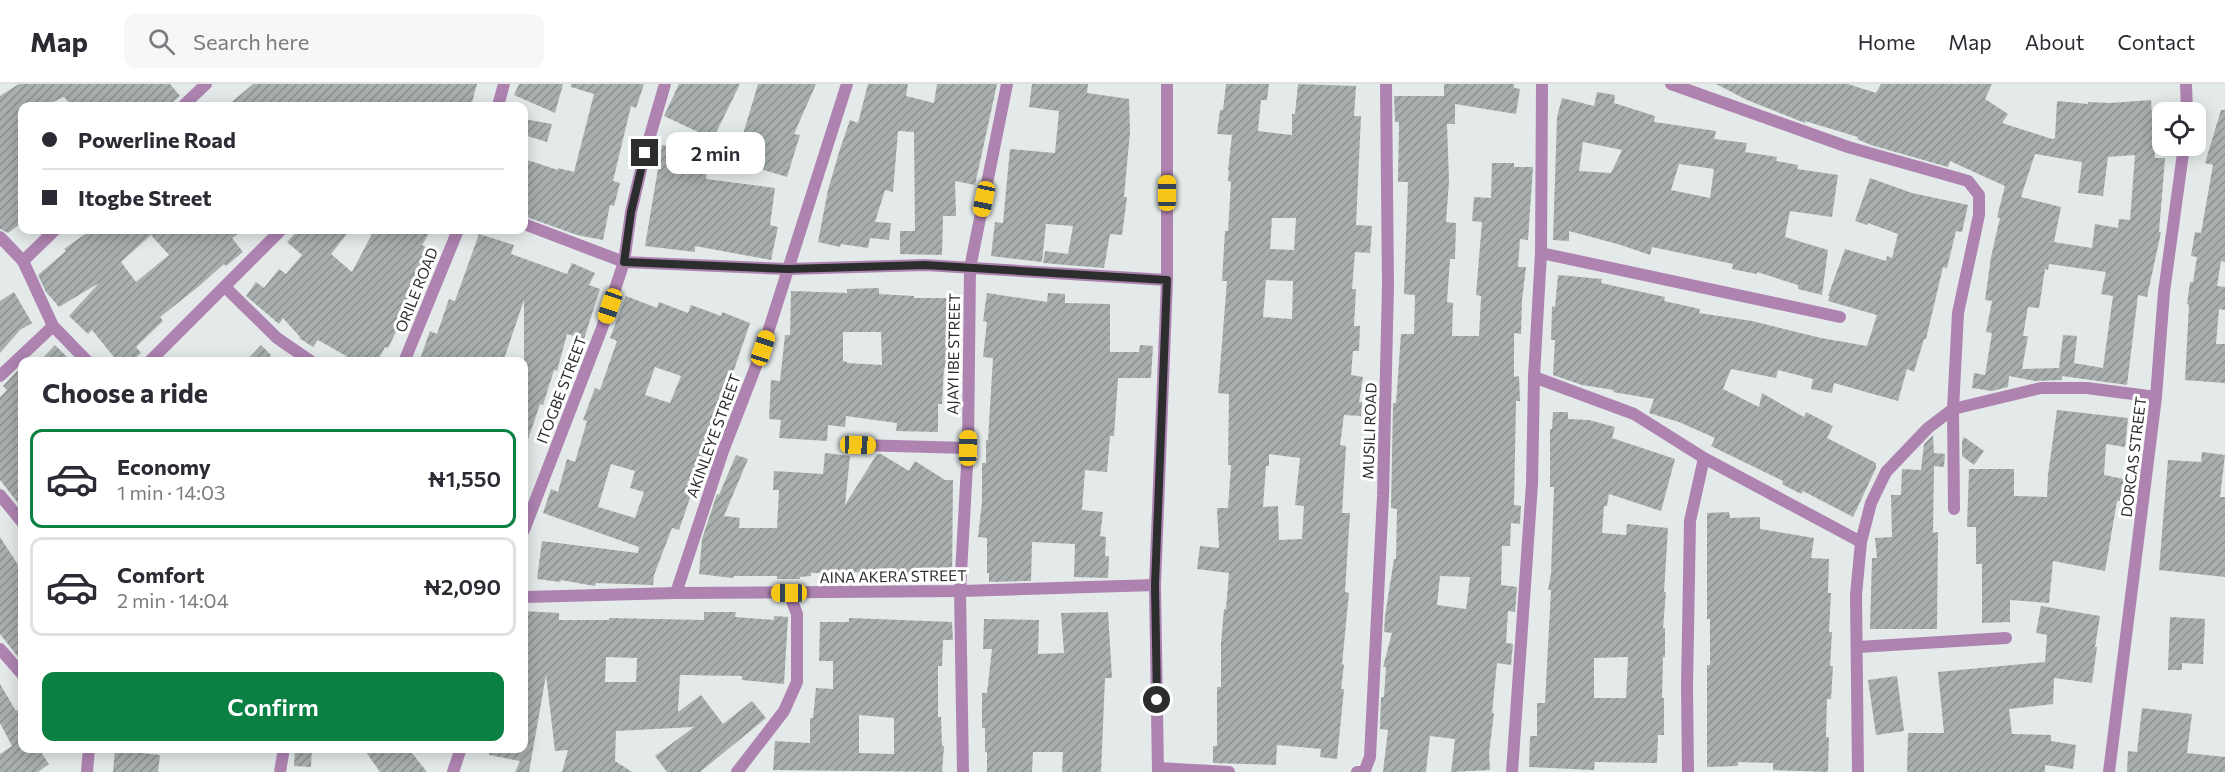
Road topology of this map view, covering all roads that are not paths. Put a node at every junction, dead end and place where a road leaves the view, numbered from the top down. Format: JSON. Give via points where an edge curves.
{"nodes":[{"id":1,"x":206,"y":84,"type":"edge"},
{"id":2,"x":504,"y":84,"type":"edge"},
{"id":3,"x":665,"y":84,"type":"edge"},
{"id":4,"x":847,"y":84,"type":"edge"},
{"id":5,"x":1007,"y":84,"type":"edge"},
{"id":6,"x":1167,"y":84,"type":"edge"},
{"id":7,"x":1386,"y":84,"type":"edge"},
{"id":8,"x":1542,"y":84,"type":"edge"},
{"id":9,"x":1671,"y":84,"type":"edge"},
{"id":10,"x":2186,"y":84,"type":"edge"},
{"id":11,"x":187,"y":102,"type":"edge"},
{"id":12,"x":499,"y":102,"type":"edge"},
{"id":13,"x":2187,"y":102,"type":"edge"},
{"id":14,"x":2183,"y":156,"type":"edge"},
{"id":15,"x":528,"y":226,"type":"edge"},
{"id":16,"x":51,"y":234,"type":"edge"},
{"id":17,"x":277,"y":234,"type":"edge"},
{"id":18,"x":456,"y":234,"type":"edge"},
{"id":19,"x":0,"y":237,"type":"edge"},
{"id":20,"x":1541,"y":253,"type":"junction"},
{"id":21,"x":23,"y":261,"type":"junction"},
{"id":22,"x":624,"y":262,"type":"junction"},
{"id":23,"x":970,"y":268,"type":"junction"},
{"id":24,"x":788,"y":269,"type":"junction"},
{"id":25,"x":1167,"y":280,"type":"junction"},
{"id":26,"x":225,"y":287,"type":"junction"},
{"id":27,"x":1840,"y":317,"type":"dead end"},
{"id":28,"x":53,"y":326,"type":"junction"},
{"id":29,"x":20,"y":357,"type":"edge"},
{"id":30,"x":83,"y":357,"type":"edge"},
{"id":31,"x":154,"y":357,"type":"edge"},
{"id":32,"x":305,"y":357,"type":"edge"},
{"id":33,"x":406,"y":357,"type":"edge"},
{"id":34,"x":18,"y":359,"type":"edge"},
{"id":35,"x":0,"y":376,"type":"edge"},
{"id":36,"x":1534,"y":377,"type":"junction"},
{"id":37,"x":2156,"y":397,"type":"junction"},
{"id":38,"x":1953,"y":409,"type":"junction"},
{"id":39,"x":858,"y":445,"type":"dead end"},
{"id":40,"x":968,"y":448,"type":"junction"},
{"id":41,"x":1704,"y":458,"type":"junction"},
{"id":42,"x":0,"y":495,"type":"edge"},
{"id":43,"x":1954,"y":509,"type":"dead end"},
{"id":44,"x":18,"y":517,"type":"edge"},
{"id":45,"x":528,"y":520,"type":"edge"},
{"id":46,"x":1861,"y":542,"type":"junction"},
{"id":47,"x":1155,"y":585,"type":"junction"},
{"id":48,"x":960,"y":591,"type":"junction"},
{"id":49,"x":676,"y":593,"type":"junction"},
{"id":50,"x":789,"y":593,"type":"junction"},
{"id":51,"x":528,"y":597,"type":"edge"},
{"id":52,"x":2006,"y":638,"type":"dead end"},
{"id":53,"x":1858,"y":647,"type":"junction"},
{"id":54,"x":0,"y":649,"type":"edge"},
{"id":55,"x":18,"y":669,"type":"edge"},
{"id":56,"x":89,"y":753,"type":"edge"},
{"id":57,"x":283,"y":753,"type":"edge"},
{"id":58,"x":459,"y":753,"type":"edge"},
{"id":59,"x":1158,"y":770,"type":"edge"},
{"id":60,"x":87,"y":772,"type":"edge"},
{"id":61,"x":280,"y":772,"type":"edge"},
{"id":62,"x":453,"y":772,"type":"edge"},
{"id":63,"x":737,"y":772,"type":"edge"},
{"id":64,"x":963,"y":772,"type":"edge"},
{"id":65,"x":1229,"y":772,"type":"edge"},
{"id":66,"x":1357,"y":772,"type":"edge"},
{"id":67,"x":1512,"y":772,"type":"edge"},
{"id":68,"x":1688,"y":772,"type":"edge"},
{"id":69,"x":1858,"y":772,"type":"edge"},
{"id":70,"x":2109,"y":772,"type":"edge"}],
"edges":[{"from":1,"to":11,"type":"street"},
{"from":2,"to":12,"type":"street"},
{"from":3,"to":22,"type":"street","name":"ITOGBE STREET","via":[[631,212]]},
{"from":4,"to":24,"type":"street","name":"AKINLEYE STREET"},
{"from":5,"to":23,"type":"street","name":"AJAYI IBE STREET"},
{"from":6,"to":25,"type":"street"},
{"from":7,"to":66,"type":"street","name":"MUSILI ROAD","via":[[1388,286],[1383,496],[1370,757],[1365,770]]},
{"from":8,"to":20,"type":"street"},
{"from":9,"to":38,"type":"street","via":[[1848,147],[1968,181],[1979,195],[1979,215],[1958,313]]},
{"from":10,"to":13,"type":"street"},
{"from":14,"to":37,"type":"street","name":"DORCAS STREET","via":[[2164,292]]},
{"from":15,"to":22,"type":"street"},
{"from":16,"to":21,"type":"street"},
{"from":17,"to":26,"type":"street"},
{"from":18,"to":33,"type":"street","name":"ORILE ROAD"},
{"from":19,"to":21,"type":"street"},
{"from":20,"to":27,"type":"street"},
{"from":20,"to":36,"type":"street"},
{"from":21,"to":28,"type":"street"},
{"from":22,"to":24,"type":"street"},
{"from":22,"to":45,"type":"street","name":"ITOGBE STREET"},
{"from":23,"to":24,"type":"street","via":[[925,265]]},
{"from":23,"to":25,"type":"street"},
{"from":23,"to":40,"type":"street","name":"AJAYI IBE STREET"},
{"from":24,"to":49,"type":"street","name":"AKINLEYE STREET"},
{"from":25,"to":47,"type":"street"},
{"from":26,"to":31,"type":"street"},
{"from":26,"to":32,"type":"street","via":[[277,338]]},
{"from":28,"to":29,"type":"street"},
{"from":28,"to":30,"type":"street"},
{"from":34,"to":35,"type":"street"},
{"from":36,"to":41,"type":"street","via":[[1634,414]]},
{"from":36,"to":67,"type":"street","via":[[1532,484]]},
{"from":37,"to":38,"type":"street","via":[[2087,388],[2041,388]]},
{"from":37,"to":70,"type":"street","name":"DORCAS STREET"},
{"from":38,"to":43,"type":"street"},
{"from":38,"to":46,"type":"street","via":[[1886,472],[1871,503]]},
{"from":39,"to":40,"type":"street"},
{"from":40,"to":48,"type":"street","name":"AJAYI IBE STREET"},
{"from":41,"to":46,"type":"street"},
{"from":41,"to":68,"type":"street","via":[[1690,521]]},
{"from":42,"to":44,"type":"street"},
{"from":46,"to":53,"type":"street","via":[[1856,595]]},
{"from":47,"to":48,"type":"street","name":"AINA AKERA STREET"},
{"from":47,"to":59,"type":"street"},
{"from":48,"to":50,"type":"street","name":"AINA AKERA STREET"},
{"from":48,"to":64,"type":"street","name":"AJAYI IBE STREET"},
{"from":49,"to":50,"type":"street","name":"AINA AKERA STREET"},
{"from":49,"to":51,"type":"street","name":"AINA AKERA STREET"},
{"from":50,"to":63,"type":"street","via":[[797,614],[797,682],[784,711]]},
{"from":52,"to":53,"type":"street"},
{"from":53,"to":69,"type":"street"},
{"from":54,"to":55,"type":"street"},
{"from":56,"to":60,"type":"street"},
{"from":57,"to":61,"type":"street"},
{"from":58,"to":62,"type":"street"},
{"from":59,"to":65,"type":"street"}]}
